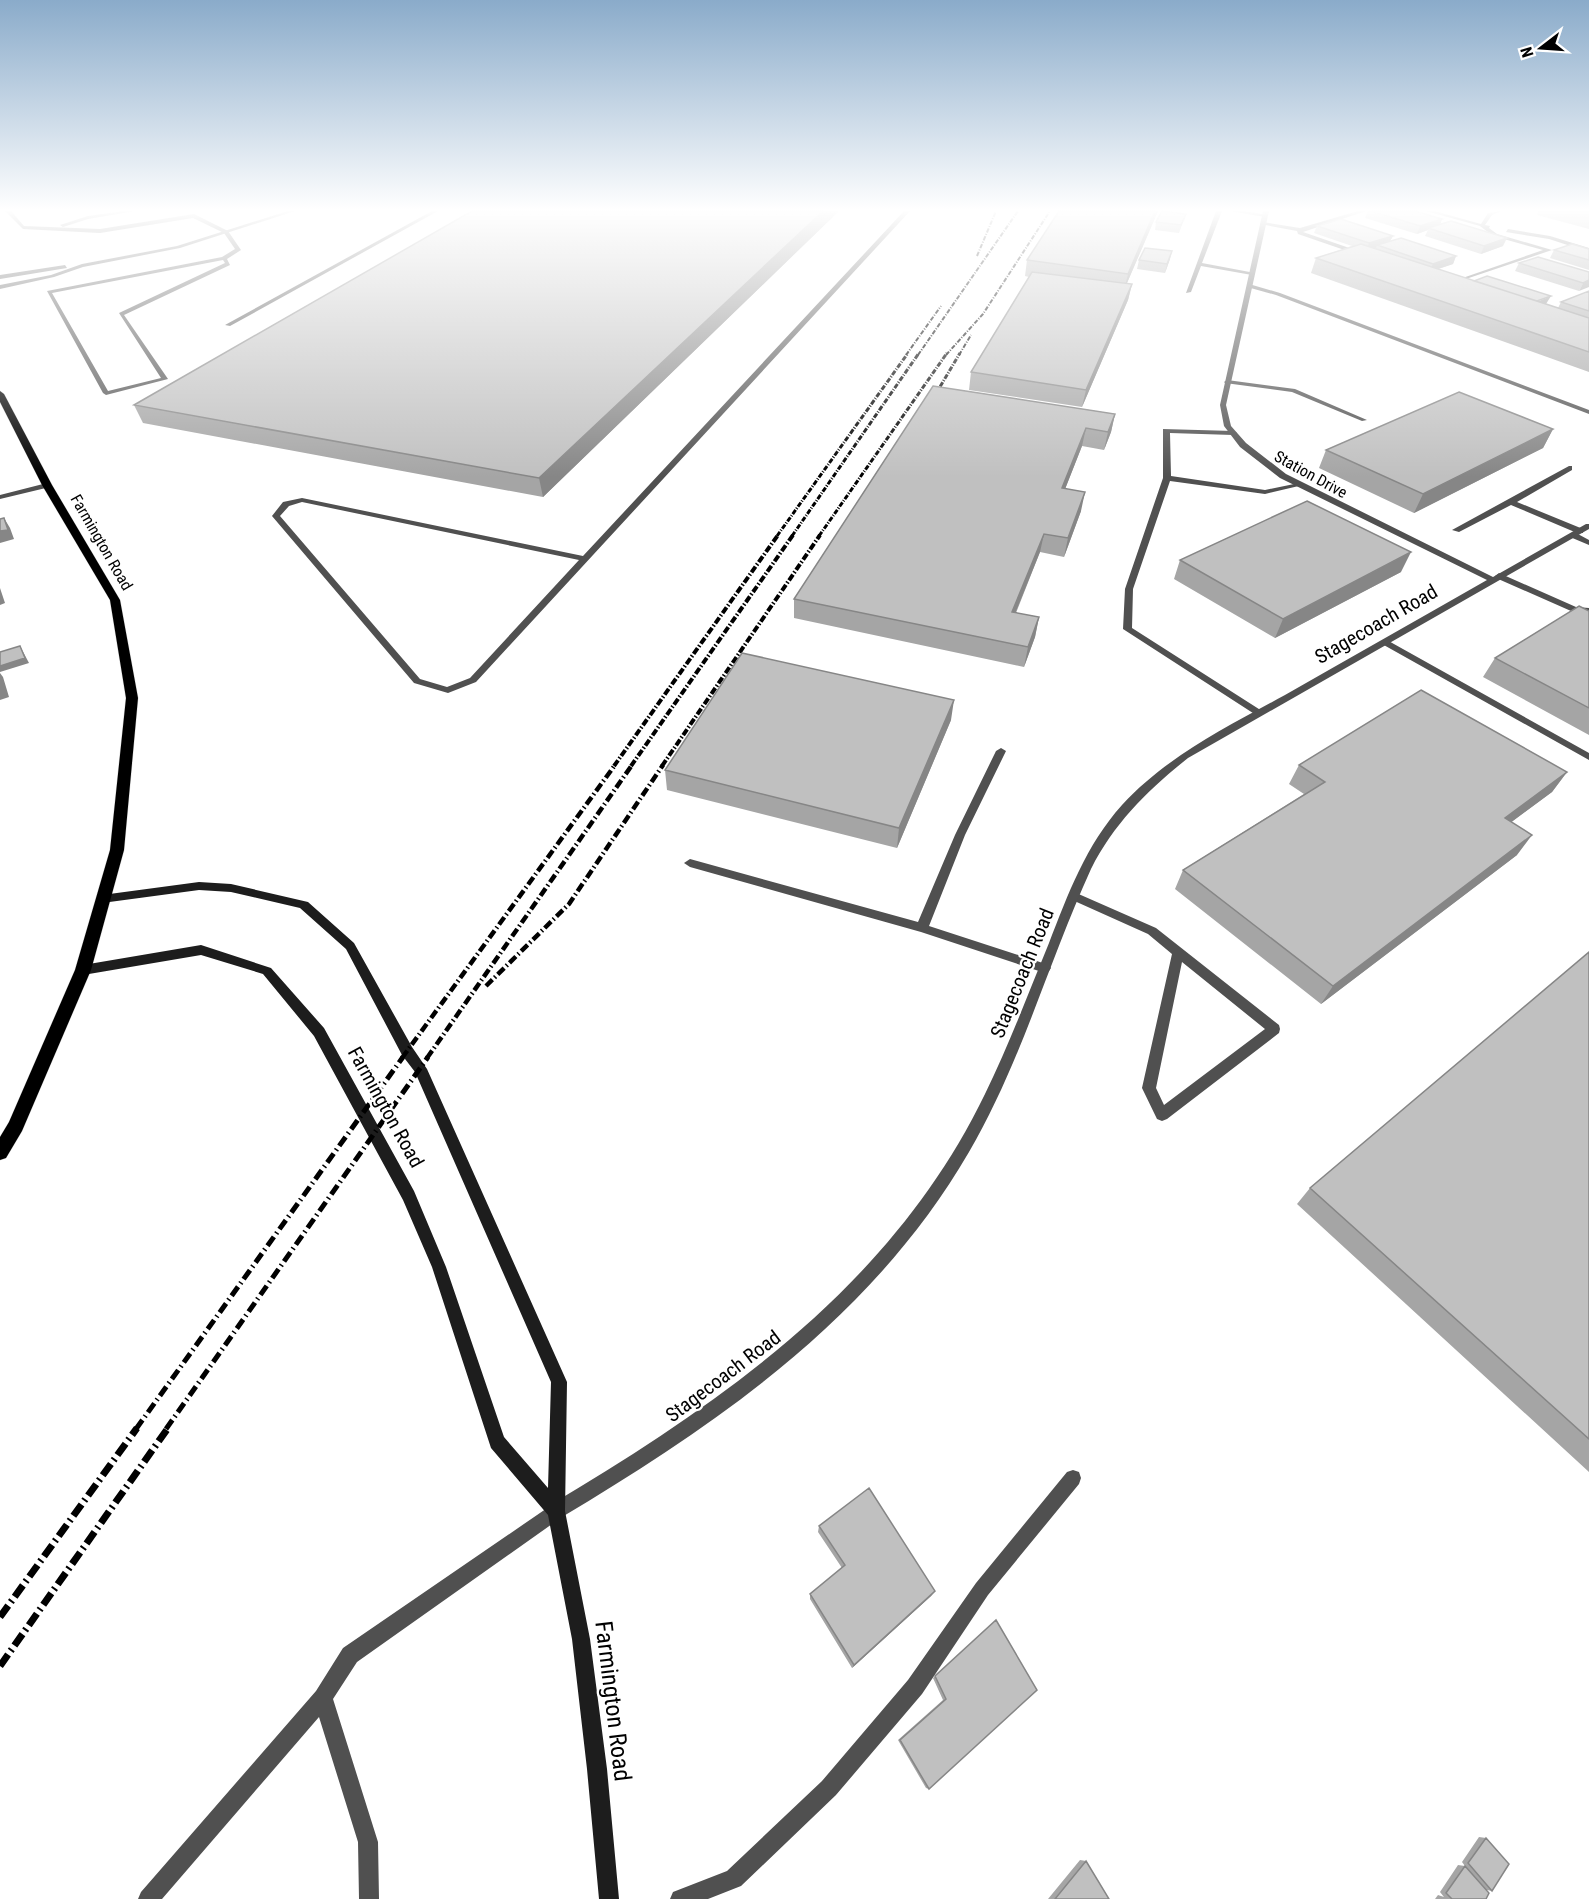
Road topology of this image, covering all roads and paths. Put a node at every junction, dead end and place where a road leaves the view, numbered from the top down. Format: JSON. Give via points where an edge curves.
{"nodes":[{"id":1,"x":53,"y":300,"type":"edge"},
{"id":2,"x":152,"y":300,"type":"edge"},
{"id":3,"x":274,"y":300,"type":"edge"},
{"id":4,"x":825,"y":300,"type":"edge"},
{"id":5,"x":1246,"y":300,"type":"edge"},
{"id":6,"x":1293,"y":300,"type":"edge"},
{"id":7,"x":228,"y":325,"type":"dead end"},
{"id":8,"x":1227,"y":382,"type":"junction"},
{"id":9,"x":0,"y":394,"type":"edge"},
{"id":10,"x":1589,"y":412,"type":"edge"},
{"id":11,"x":1364,"y":420,"type":"dead end"},
{"id":12,"x":1233,"y":433,"type":"junction"},
{"id":13,"x":1569,"y":468,"type":"dead end"},
{"id":14,"x":1167,"y":478,"type":"junction"},
{"id":15,"x":46,"y":485,"type":"junction"},
{"id":16,"x":1299,"y":485,"type":"junction"},
{"id":17,"x":0,"y":497,"type":"edge"},
{"id":18,"x":1511,"y":502,"type":"junction"},
{"id":19,"x":1456,"y":530,"type":"dead end"},
{"id":20,"x":1580,"y":530,"type":"edge"},
{"id":21,"x":1589,"y":543,"type":"edge"},
{"id":22,"x":586,"y":558,"type":"junction"},
{"id":23,"x":1496,"y":578,"type":"junction"},
{"id":24,"x":1589,"y":610,"type":"edge"},
{"id":25,"x":1385,"y":642,"type":"junction"},
{"id":26,"x":1259,"y":714,"type":"junction"},
{"id":27,"x":1001,"y":751,"type":"dead end"},
{"id":28,"x":1589,"y":757,"type":"edge"},
{"id":29,"x":690,"y":863,"type":"dead end"},
{"id":30,"x":1074,"y":896,"type":"junction"},
{"id":31,"x":102,"y":899,"type":"junction"},
{"id":32,"x":922,"y":928,"type":"junction"},
{"id":33,"x":1178,"y":952,"type":"junction"},
{"id":34,"x":1045,"y":968,"type":"junction"},
{"id":35,"x":83,"y":970,"type":"junction"},
{"id":36,"x":0,"y":1152,"type":"edge"},
{"id":37,"x":1073,"y":1478,"type":"dead end"},
{"id":38,"x":556,"y":1511,"type":"junction"},
{"id":39,"x":323,"y":1698,"type":"junction"},
{"id":40,"x":148,"y":1899,"type":"edge"},
{"id":41,"x":369,"y":1899,"type":"edge"},
{"id":42,"x":609,"y":1899,"type":"edge"},
{"id":43,"x":680,"y":1899,"type":"edge"}],
"edges":[{"from":1,"to":2,"type":"street","via":[[106,393],[165,379],[121,314]]},
{"from":3,"to":7,"type":"street"},
{"from":4,"to":22,"type":"street"},
{"from":5,"to":8,"type":"street","name":"Station Drive"},
{"from":6,"to":10,"type":"street"},
{"from":8,"to":11,"type":"street","via":[[1293,390]]},
{"from":8,"to":12,"type":"street","name":"Station Drive","via":[[1224,415]]},
{"from":9,"to":15,"type":"main road","name":"Farmington Road"},
{"from":12,"to":14,"type":"street","via":[[1166,431]]},
{"from":12,"to":16,"type":"street","name":"Station Drive","via":[[1256,457]]},
{"from":13,"to":18,"type":"street"},
{"from":14,"to":16,"type":"street","via":[[1265,492]]},
{"from":14,"to":26,"type":"street","via":[[1128,589],[1127,629]]},
{"from":15,"to":17,"type":"street"},
{"from":15,"to":31,"type":"main road","name":"Farmington Road","via":[[115,600],[132,698],[117,850]]},
{"from":16,"to":23,"type":"street","name":"Station Drive"},
{"from":18,"to":19,"type":"street"},
{"from":18,"to":20,"type":"street"},
{"from":20,"to":21,"type":"street"},
{"from":20,"to":23,"type":"street","name":"Stagecoach Road"},
{"from":22,"to":22,"type":"street","via":[[473,680],[447,690],[417,681],[276,516],[286,504],[302,500]]},
{"from":23,"to":24,"type":"street","name":"Station Drive","via":[[1574,609]]},
{"from":23,"to":25,"type":"street","name":"Stagecoach Road"},
{"from":25,"to":26,"type":"street","name":"Stagecoach Road"},
{"from":25,"to":28,"type":"street"},
{"from":26,"to":30,"type":"street","name":"Stagecoach Road","via":[[1184,756],[1152,781],[1108,829]]},
{"from":27,"to":32,"type":"street","via":[[960,835]]},
{"from":29,"to":32,"type":"street"},
{"from":30,"to":33,"type":"street","via":[[1152,932]]},
{"from":30,"to":34,"type":"street","name":"Stagecoach Road"},
{"from":31,"to":35,"type":"main road","name":"Farmington Road"},
{"from":31,"to":38,"type":"main road","name":"Farmington Road","via":[[199,886],[231,888],[304,905],[350,946],[420,1069],[559,1382]]},
{"from":32,"to":34,"type":"street"},
{"from":33,"to":33,"type":"street","via":[[1274,1029],[1162,1114],[1149,1088]]},
{"from":34,"to":38,"type":"street","name":"Stagecoach Road","via":[[1009,1057],[964,1147],[891,1252],[847,1300],[749,1387],[640,1463]]},
{"from":35,"to":36,"type":"main road","via":[[16,1126]]},
{"from":35,"to":38,"type":"main road","name":"Farmington Road","via":[[201,950],[267,971],[319,1032],[409,1196],[439,1267],[497,1442]]},
{"from":37,"to":43,"type":"street","via":[[982,1589],[915,1687],[829,1788],[734,1879]]},
{"from":38,"to":39,"type":"street","name":"Stagecoach Road","via":[[350,1655]]},
{"from":38,"to":42,"type":"main road","name":"Farmington Road","via":[[581,1639]]},
{"from":39,"to":40,"type":"street","name":"Stagecoach Road"},
{"from":39,"to":41,"type":"street","via":[[368,1842]]}]}
